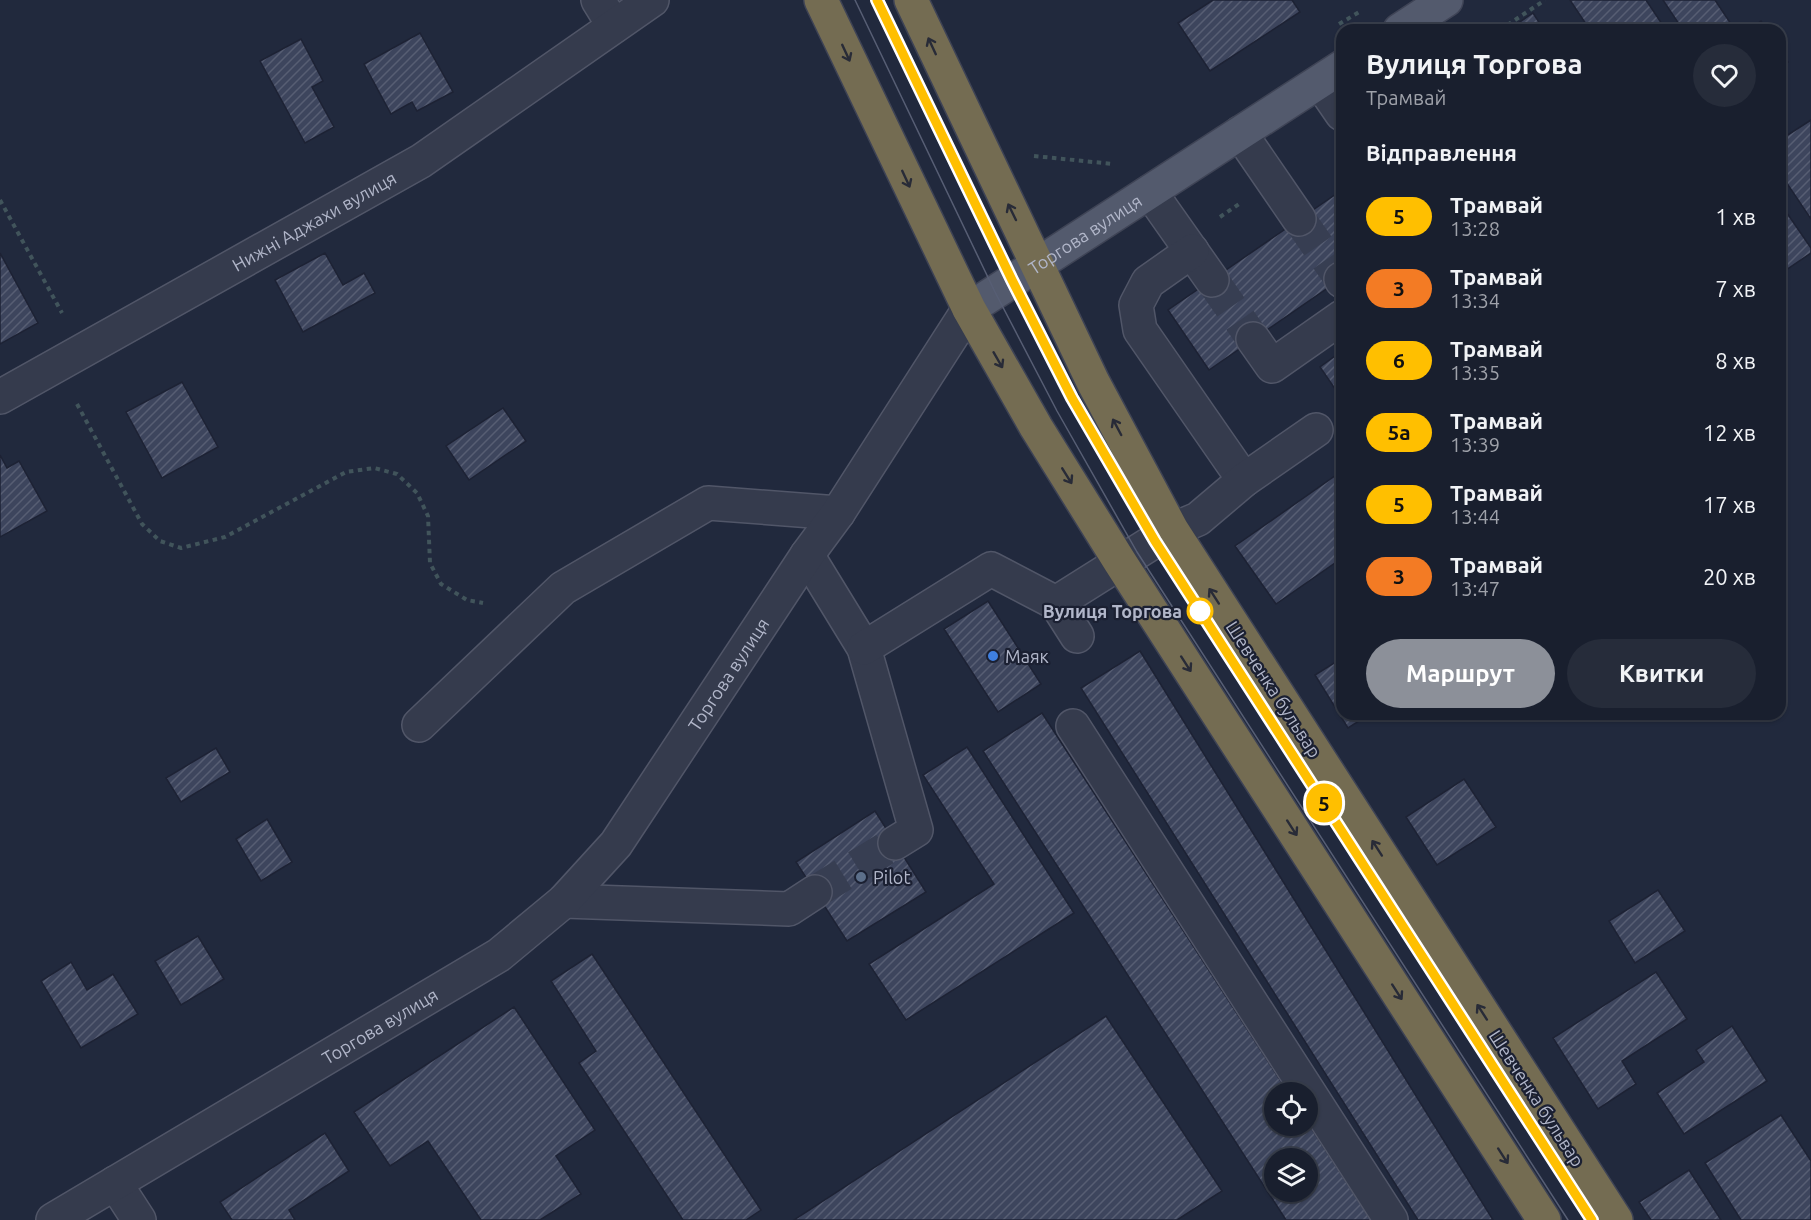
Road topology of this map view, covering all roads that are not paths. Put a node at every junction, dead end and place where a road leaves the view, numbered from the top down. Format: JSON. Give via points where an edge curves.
{"nodes":[{"id":1,"x":652,"y":0,"type":"edge"},
{"id":2,"x":821,"y":0,"type":"edge"},
{"id":3,"x":911,"y":0,"type":"edge"},
{"id":4,"x":1446,"y":0,"type":"edge"},
{"id":5,"x":606,"y":13,"type":"edge"},
{"id":6,"x":1409,"y":24,"type":"edge"},
{"id":7,"x":1331,"y":74,"type":"edge"},
{"id":8,"x":1336,"y":92,"type":"edge"},
{"id":9,"x":1240,"y":134,"type":"junction"},
{"id":10,"x":1150,"y":192,"type":"junction"},
{"id":11,"x":1299,"y":219,"type":"tunnel mouth"},
{"id":12,"x":1192,"y":251,"type":"junction"},
{"id":13,"x":1038,"y":264,"type":"junction"},
{"id":14,"x":1212,"y":280,"type":"tunnel mouth"},
{"id":15,"x":969,"y":309,"type":"junction"},
{"id":16,"x":1336,"y":321,"type":"edge"},
{"id":17,"x":1253,"y":339,"type":"tunnel mouth"},
{"id":18,"x":0,"y":397,"type":"edge"},
{"id":19,"x":1316,"y":430,"type":"dead end"},
{"id":20,"x":1244,"y":480,"type":"junction"},
{"id":21,"x":838,"y":513,"type":"junction"},
{"id":22,"x":1172,"y":530,"type":"junction"},
{"id":23,"x":807,"y":555,"type":"junction"},
{"id":24,"x":1120,"y":562,"type":"junction"},
{"id":25,"x":1056,"y":603,"type":"junction"},
{"id":26,"x":1077,"y":636,"type":"dead end"},
{"id":27,"x":864,"y":648,"type":"junction"},
{"id":28,"x":419,"y":725,"type":"dead end"},
{"id":29,"x":1073,"y":726,"type":"dead end"},
{"id":30,"x":895,"y":843,"type":"tunnel mouth"},
{"id":31,"x":815,"y":892,"type":"tunnel mouth"},
{"id":32,"x":564,"y":901,"type":"junction"},
{"id":33,"x":115,"y":1183,"type":"junction"},
{"id":34,"x":53,"y":1220,"type":"edge"},
{"id":35,"x":139,"y":1220,"type":"edge"},
{"id":36,"x":1391,"y":1220,"type":"edge"},
{"id":37,"x":1544,"y":1220,"type":"edge"},
{"id":38,"x":1616,"y":1220,"type":"edge"}],
"edges":[{"from":1,"to":5,"type":"street","name":"Нижні Аджахи вулиця"},
{"from":2,"to":15,"type":"highway","one_way":true},
{"from":13,"to":3,"type":"highway","name":"Шевченка бульвар","one_way":true},
{"from":4,"to":6,"type":"main road"},
{"from":5,"to":18,"type":"street","name":"Нижні Аджахи вулиця","via":[[421,161]]},
{"from":7,"to":8,"type":"street"},
{"from":7,"to":9,"type":"main road","name":"Торгова вулиця"},
{"from":9,"to":10,"type":"main road","name":"Торгова вулиця"},
{"from":9,"to":11,"type":"street"},
{"from":10,"to":12,"type":"street"},
{"from":10,"to":13,"type":"main road","name":"Торгова вулиця"},
{"from":12,"to":14,"type":"street"},
{"from":12,"to":20,"type":"street","via":[[1148,282],[1136,304],[1140,330]]},
{"from":13,"to":15,"type":"main road","name":"Торгова вулиця"},
{"from":22,"to":13,"type":"highway","name":"Шевченка бульвар","one_way":true,"via":[[1093,382]]},
{"from":15,"to":21,"type":"street","name":"Торгова вулиця"},
{"from":15,"to":24,"type":"highway","one_way":true},
{"from":16,"to":17,"type":"street","via":[[1272,366]]},
{"from":19,"to":20,"type":"street"},
{"from":20,"to":22,"type":"street","via":[[1198,519]]},
{"from":21,"to":23,"type":"street","name":"Торгова вулиця"},
{"from":21,"to":28,"type":"street","via":[[708,503],[563,588]]},
{"from":22,"to":24,"type":"street"},
{"from":38,"to":22,"type":"highway","name":"Шевченка бульвар","one_way":true},
{"from":23,"to":27,"type":"street"},
{"from":23,"to":32,"type":"street","name":"Торгова вулиця","via":[[616,844]]},
{"from":24,"to":25,"type":"street"},
{"from":24,"to":37,"type":"highway","one_way":true},
{"from":25,"to":26,"type":"street"},
{"from":25,"to":27,"type":"street","via":[[991,569]]},
{"from":27,"to":30,"type":"street","via":[[916,830]]},
{"from":29,"to":36,"type":"street"},
{"from":31,"to":32,"type":"street","via":[[789,909]]},
{"from":32,"to":33,"type":"street","name":"Торгова вулиця","via":[[499,955]]},
{"from":33,"to":34,"type":"street","name":"Торгова вулиця"},
{"from":33,"to":35,"type":"street"}]}
